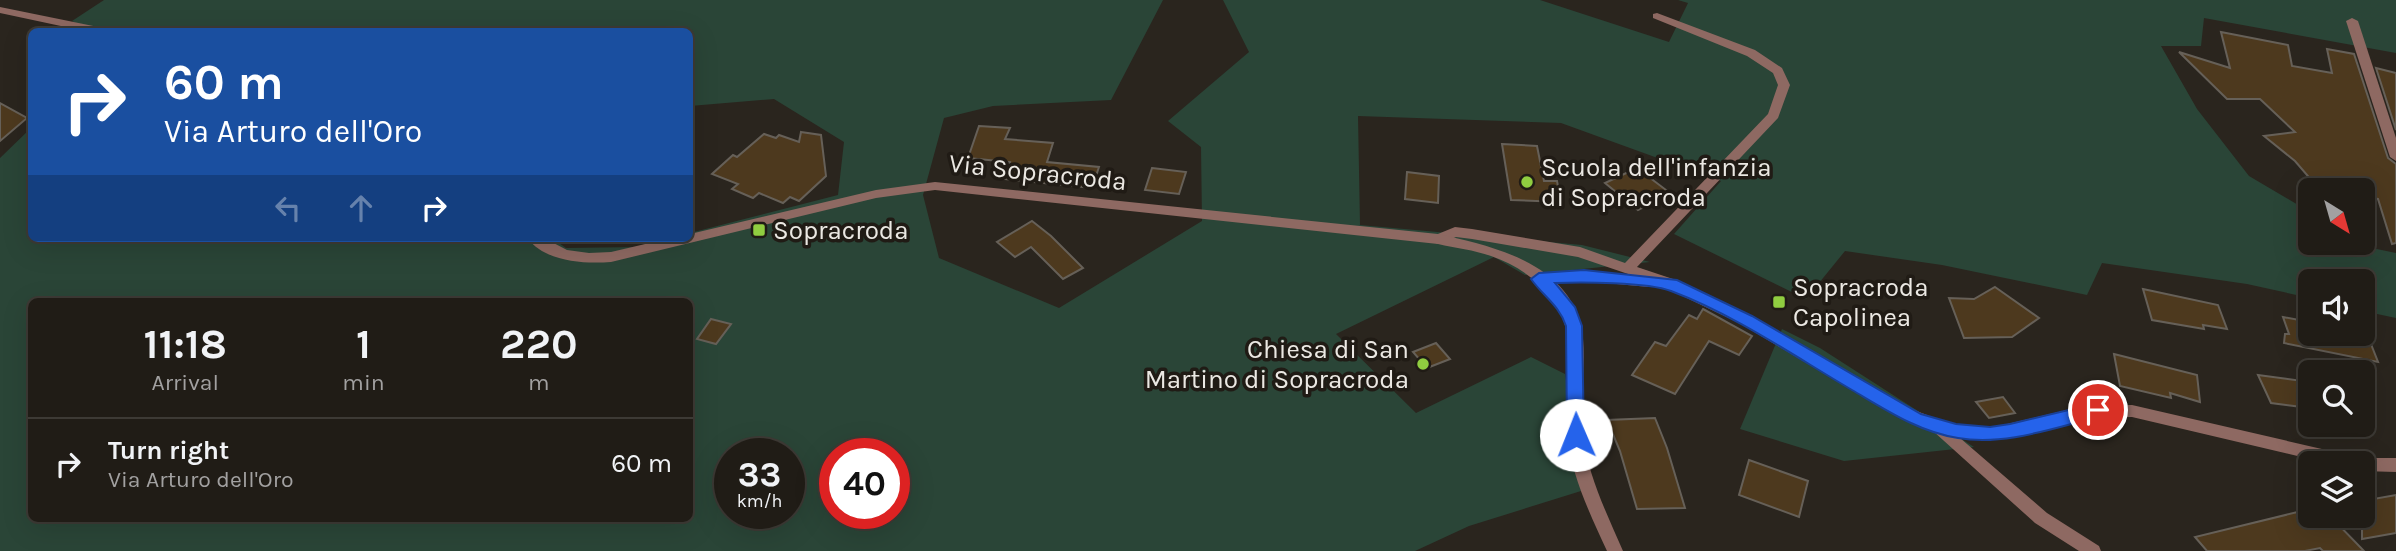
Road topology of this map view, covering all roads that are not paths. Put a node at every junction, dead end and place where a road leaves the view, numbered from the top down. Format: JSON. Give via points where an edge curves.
{"nodes":[{"id":1,"x":0,"y":10,"type":"edge"},
{"id":2,"x":1657,"y":16,"type":"dead end"},
{"id":3,"x":2352,"y":22,"type":"dead end"},
{"id":4,"x":88,"y":28,"type":"edge"},
{"id":5,"x":2396,"y":157,"type":"edge"},
{"id":6,"x":693,"y":238,"type":"edge"},
{"id":7,"x":1438,"y":239,"type":"junction"},
{"id":8,"x":540,"y":242,"type":"edge"},
{"id":9,"x":674,"y":242,"type":"edge"},
{"id":10,"x":1628,"y":268,"type":"junction"},
{"id":11,"x":1539,"y":279,"type":"junction"},
{"id":12,"x":1671,"y":284,"type":"junction"},
{"id":13,"x":1937,"y":426,"type":"junction"},
{"id":14,"x":2305,"y":451,"type":"edge"},
{"id":15,"x":2375,"y":464,"type":"edge"},
{"id":16,"x":2396,"y":465,"type":"edge"},
{"id":17,"x":1615,"y":551,"type":"edge"},
{"id":18,"x":2093,"y":551,"type":"edge"}],
"edges":[{"from":1,"to":4,"type":"street"},
{"from":2,"to":10,"type":"street","via":[[1751,53],[1778,71],[1784,85],[1774,115]]},
{"from":3,"to":5,"type":"street"},
{"from":6,"to":7,"type":"street","name":"Via Sopracroda","via":[[876,194],[935,186]]},
{"from":7,"to":10,"type":"street","via":[[1455,232],[1472,234],[1580,252]]},
{"from":7,"to":11,"type":"street","name":"Via Sopracroda","via":[[1505,256]]},
{"from":8,"to":9,"type":"street","name":"Via Sopracroda","via":[[575,258],[611,257]]},
{"from":10,"to":12,"type":"street"},
{"from":11,"to":12,"type":"street","via":[[1584,276]]},
{"from":11,"to":17,"type":"street","name":"Via Sopracroda","via":[[1558,296],[1574,326],[1576,435],[1587,482]]},
{"from":12,"to":13,"type":"street","via":[[1746,320],[1896,409]]},
{"from":13,"to":14,"type":"street","via":[[1990,434],[2084,412],[2132,411]]},
{"from":13,"to":18,"type":"street","via":[[2041,518]]},
{"from":15,"to":16,"type":"street"}]}
